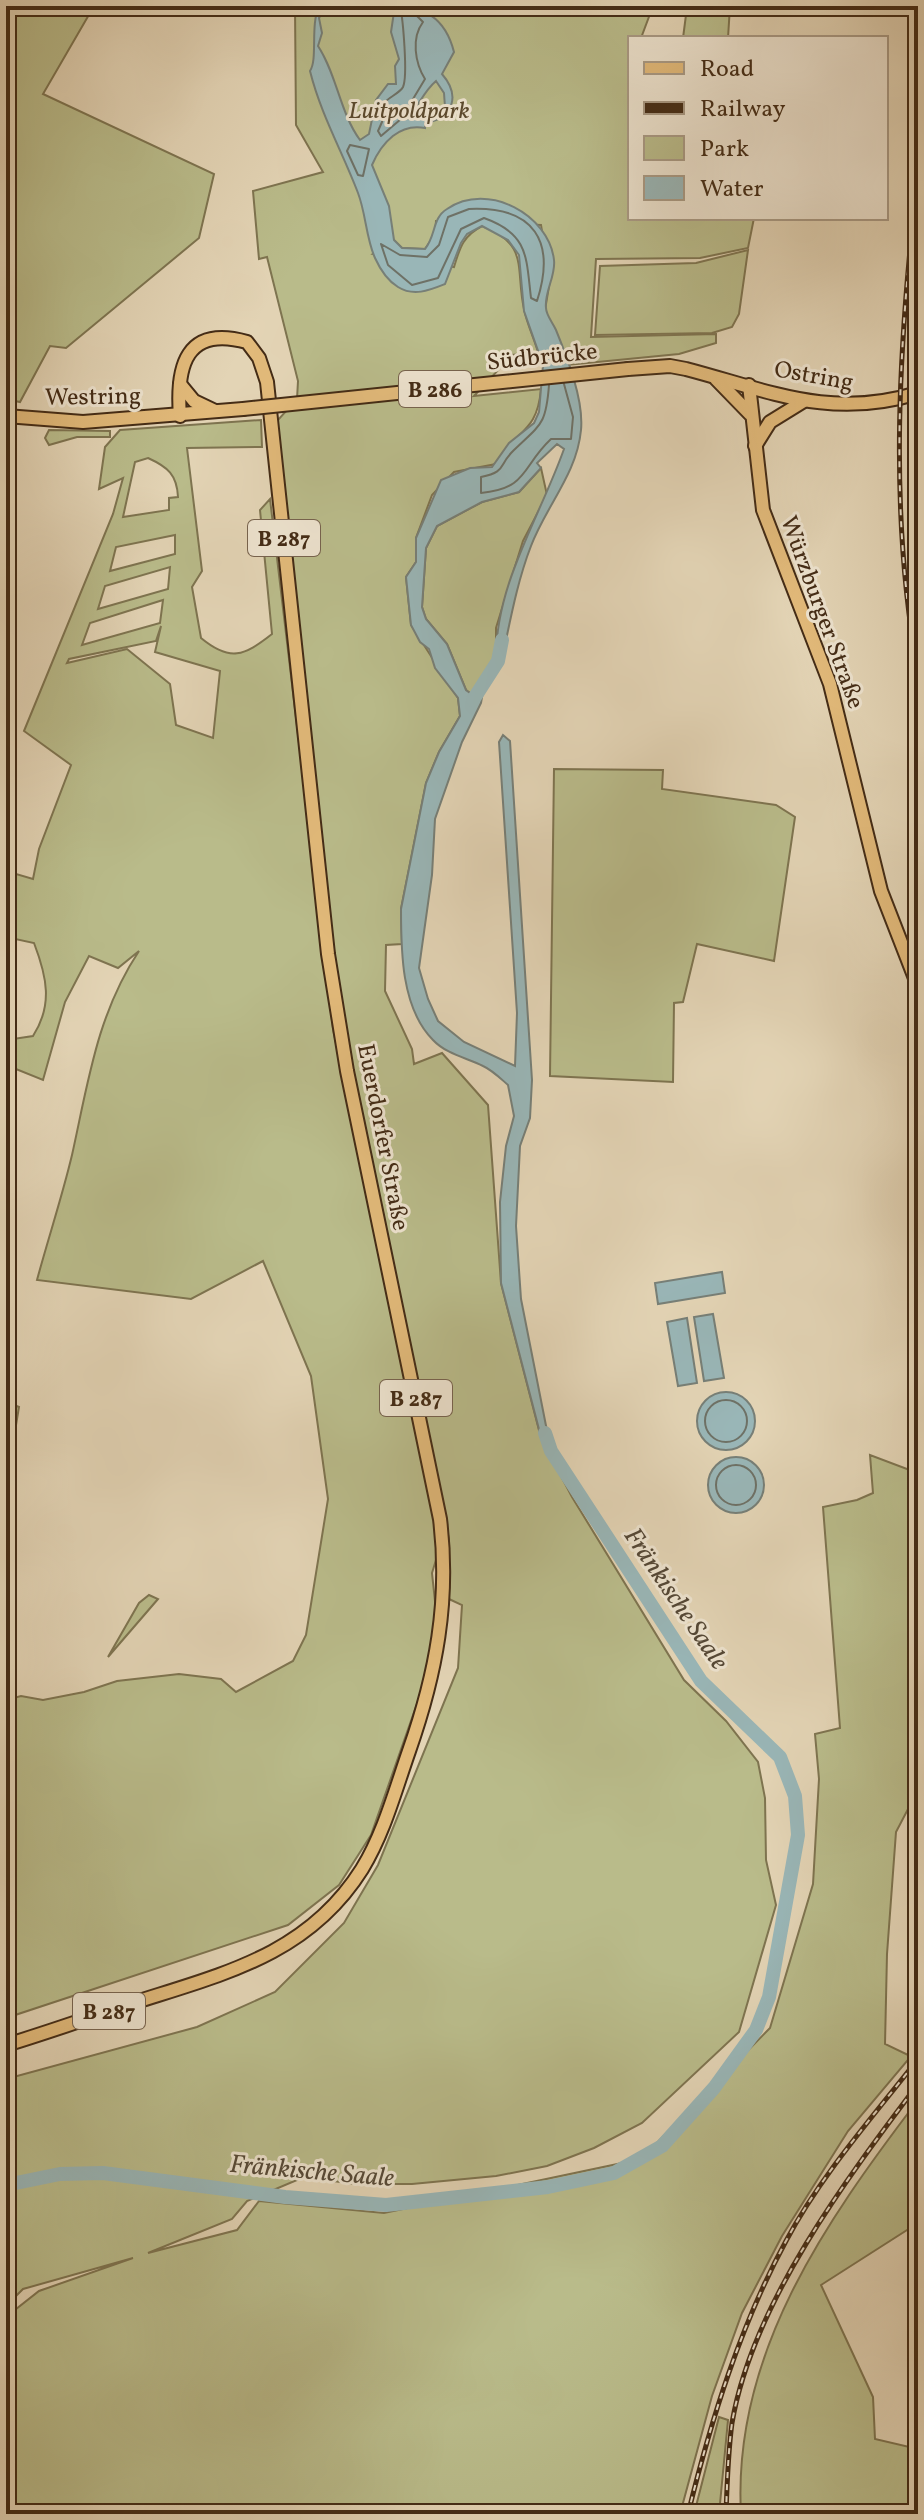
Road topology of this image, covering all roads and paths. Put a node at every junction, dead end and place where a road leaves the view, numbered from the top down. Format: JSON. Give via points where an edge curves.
{"nodes":[{"id":1,"x":711,"y":375,"type":"junction"},
{"id":2,"x":179,"y":383,"type":"junction"},
{"id":3,"x":749,"y":385,"type":"junction"},
{"id":4,"x":918,"y":393,"type":"edge"},
{"id":5,"x":804,"y":401,"type":"junction"},
{"id":6,"x":218,"y":412,"type":"junction"},
{"id":7,"x":6,"y":416,"type":"edge"},
{"id":8,"x":180,"y":416,"type":"junction"},
{"id":9,"x":752,"y":417,"type":"junction"},
{"id":10,"x":755,"y":447,"type":"junction"},
{"id":11,"x":918,"y":986,"type":"edge"},
{"id":12,"x":6,"y":2045,"type":"edge"}],
"edges":[{"from":1,"to":3,"type":"main road","name":"Südbrücke"},
{"from":1,"to":6,"type":"main road","name":"Südbrücke","number":"B 286","bridge":true,"via":[[670,366],[628,369]]},
{"from":1,"to":9,"type":"main road"},
{"from":2,"to":6,"type":"main road","via":[[194,401]]},
{"from":2,"to":8,"type":"main road","name":"Euerdorfer Straße","number":"B 287"},
{"from":2,"to":12,"type":"main road","name":"Euerdorfer Straße","number":"B 287","via":[[190,350],[220,337],[247,342],[267,382],[328,954],[359,1131],[429,1455],[445,1566],[441,1633],[429,1689],[380,1836],[329,1910],[270,1956]]},
{"from":3,"to":5,"type":"main road","name":"Ostring"},
{"from":3,"to":9,"type":"main road","name":"Würzburger Straße"},
{"from":4,"to":5,"type":"main road","name":"Ostring","via":[[866,406]]},
{"from":5,"to":10,"type":"main road","via":[[770,422]]},
{"from":6,"to":8,"type":"main road","number":"B 286"},
{"from":7,"to":8,"type":"main road","name":"Westring","number":"B 286","via":[[83,422]]},
{"from":9,"to":10,"type":"main road","name":"Würzburger Straße"},
{"from":10,"to":11,"type":"main road","name":"Würzburger Straße","via":[[763,510],[830,684],[881,891]]}]}
